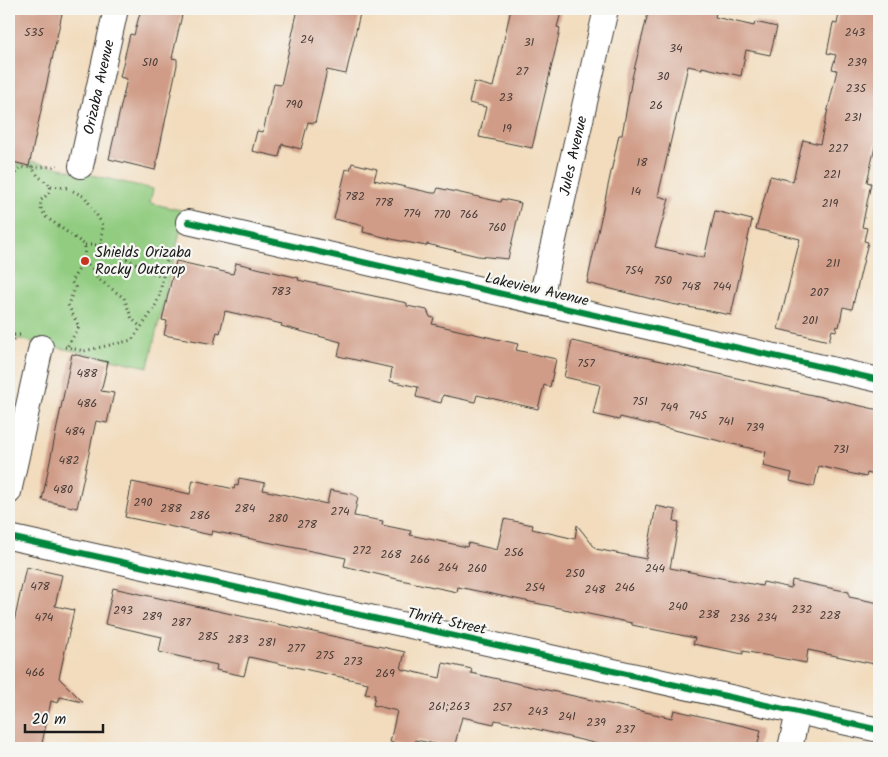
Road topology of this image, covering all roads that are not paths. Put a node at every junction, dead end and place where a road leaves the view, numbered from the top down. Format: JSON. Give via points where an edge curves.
{"nodes":[{"id":1,"x":116,"y":9,"type":"edge"},
{"id":2,"x":606,"y":9,"type":"edge"},
{"id":3,"x":81,"y":166,"type":"road end"},
{"id":4,"x":188,"y":222,"type":"road end"},
{"id":5,"x":540,"y":302,"type":"junction"},
{"id":6,"x":41,"y":347,"type":"road end"},
{"id":7,"x":879,"y":380,"type":"edge"},
{"id":8,"x":9,"y":492,"type":"edge"},
{"id":9,"x":9,"y":537,"type":"edge"},
{"id":10,"x":798,"y":712,"type":"junction"},
{"id":11,"x":879,"y":730,"type":"edge"},
{"id":12,"x":790,"y":748,"type":"edge"}],
"edges":[{"from":1,"to":3,"type":"street","name":"Orizaba Avenue"},
{"from":2,"to":5,"type":"street","name":"Jules Avenue"},
{"from":4,"to":5,"type":"street","name":"Lakeview Avenue"},
{"from":5,"to":7,"type":"street","name":"Lakeview Avenue"},
{"from":6,"to":8,"type":"street"},
{"from":9,"to":10,"type":"street","name":"Thrift Street"},
{"from":10,"to":11,"type":"street","name":"Thrift Street"},
{"from":10,"to":12,"type":"street"}]}
